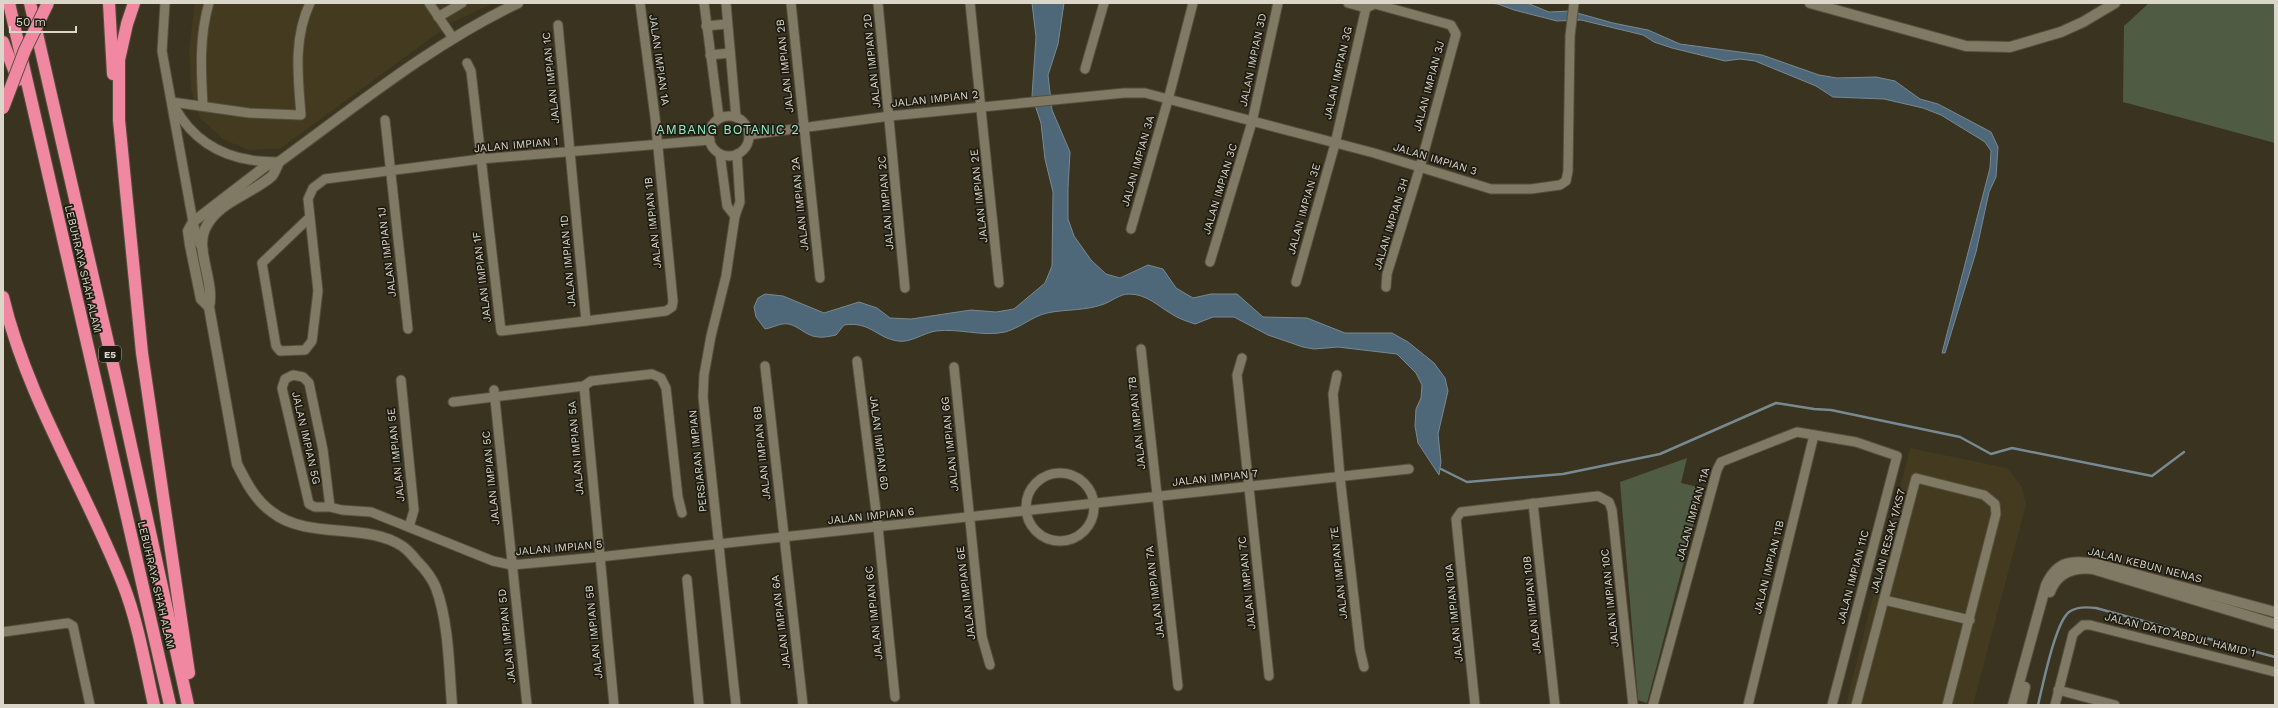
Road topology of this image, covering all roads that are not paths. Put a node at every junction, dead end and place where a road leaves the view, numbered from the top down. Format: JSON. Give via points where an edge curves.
{"nodes":[{"id":1,"x":9,"y":3,"type":"edge"},
{"id":2,"x":30,"y":3,"type":"edge"},
{"id":3,"x":35,"y":3,"type":"edge"},
{"id":4,"x":48,"y":3,"type":"edge"},
{"id":5,"x":109,"y":3,"type":"edge"},
{"id":6,"x":134,"y":3,"type":"edge"},
{"id":7,"x":165,"y":3,"type":"edge"},
{"id":8,"x":209,"y":3,"type":"edge"},
{"id":9,"x":310,"y":3,"type":"edge"},
{"id":10,"x":429,"y":3,"type":"edge"},
{"id":11,"x":462,"y":3,"type":"edge"},
{"id":12,"x":518,"y":3,"type":"edge"},
{"id":13,"x":640,"y":3,"type":"edge"},
{"id":14,"x":704,"y":3,"type":"edge"},
{"id":15,"x":726,"y":3,"type":"edge"},
{"id":16,"x":791,"y":3,"type":"edge"},
{"id":17,"x":878,"y":3,"type":"edge"},
{"id":18,"x":970,"y":3,"type":"edge"},
{"id":19,"x":1104,"y":3,"type":"edge"},
{"id":20,"x":1193,"y":3,"type":"edge"},
{"id":21,"x":1278,"y":3,"type":"edge"},
{"id":22,"x":1348,"y":3,"type":"edge"},
{"id":23,"x":1574,"y":3,"type":"edge"},
{"id":24,"x":1810,"y":3,"type":"edge"},
{"id":25,"x":2115,"y":3,"type":"edge"},
{"id":26,"x":1366,"y":8,"type":"junction"},
{"id":27,"x":438,"y":17,"type":"junction"},
{"id":28,"x":727,"y":24,"type":"junction"},
{"id":29,"x":558,"y":25,"type":"dead end"},
{"id":30,"x":706,"y":26,"type":"junction"},
{"id":31,"x":453,"y":38,"type":"junction"},
{"id":32,"x":3,"y":42,"type":"edge"},
{"id":33,"x":730,"y":53,"type":"junction"},
{"id":34,"x":710,"y":55,"type":"junction"},
{"id":35,"x":467,"y":63,"type":"dead end"},
{"id":36,"x":45,"y":67,"type":"junction"},
{"id":37,"x":1085,"y":69,"type":"dead end"},
{"id":38,"x":1124,"y":93,"type":"joint"},
{"id":39,"x":1168,"y":100,"type":"junction"},
{"id":40,"x":172,"y":102,"type":"junction"},
{"id":41,"x":203,"y":106,"type":"junction"},
{"id":42,"x":982,"y":106,"type":"junction"},
{"id":43,"x":3,"y":108,"type":"edge"},
{"id":44,"x":890,"y":116,"type":"junction"},
{"id":45,"x":736,"y":117,"type":"junction"},
{"id":46,"x":719,"y":118,"type":"junction"},
{"id":47,"x":119,"y":120,"type":"junction"},
{"id":48,"x":385,"y":120,"type":"dead end"},
{"id":49,"x":1252,"y":122,"type":"junction"},
{"id":50,"x":804,"y":127,"type":"junction"},
{"id":51,"x":749,"y":135,"type":"junction"},
{"id":52,"x":710,"y":140,"type":"junction"},
{"id":53,"x":42,"y":144,"type":"junction"},
{"id":54,"x":658,"y":144,"type":"junction"},
{"id":55,"x":1334,"y":144,"type":"junction"},
{"id":56,"x":571,"y":152,"type":"junction"},
{"id":57,"x":720,"y":154,"type":"junction"},
{"id":58,"x":737,"y":154,"type":"junction"},
{"id":59,"x":481,"y":159,"type":"junction"},
{"id":60,"x":278,"y":162,"type":"junction"},
{"id":61,"x":1420,"y":167,"type":"junction"},
{"id":62,"x":389,"y":171,"type":"junction"},
{"id":63,"x":735,"y":216,"type":"junction"},
{"id":64,"x":310,"y":217,"type":"junction"},
{"id":65,"x":194,"y":222,"type":"junction"},
{"id":66,"x":1130,"y":229,"type":"dead end"},
{"id":67,"x":203,"y":249,"type":"junction"},
{"id":68,"x":1210,"y":262,"type":"dead end"},
{"id":69,"x":820,"y":278,"type":"dead end"},
{"id":70,"x":1296,"y":282,"type":"dead end"},
{"id":71,"x":1000,"y":283,"type":"dead end"},
{"id":72,"x":1386,"y":287,"type":"dead end"},
{"id":73,"x":905,"y":288,"type":"dead end"},
{"id":74,"x":3,"y":297,"type":"edge"},
{"id":75,"x":674,"y":300,"type":"joint"},
{"id":76,"x":209,"y":307,"type":"junction"},
{"id":77,"x":586,"y":321,"type":"junction"},
{"id":78,"x":408,"y":329,"type":"dead end"},
{"id":79,"x":1141,"y":349,"type":"dead end"},
{"id":80,"x":1242,"y":358,"type":"dead end"},
{"id":81,"x":857,"y":361,"type":"dead end"},
{"id":82,"x":764,"y":366,"type":"dead end"},
{"id":83,"x":954,"y":367,"type":"dead end"},
{"id":84,"x":1337,"y":376,"type":"dead end"},
{"id":85,"x":400,"y":380,"type":"dead end"},
{"id":86,"x":584,"y":386,"type":"junction"},
{"id":87,"x":494,"y":393,"type":"junction"},
{"id":88,"x":453,"y":402,"type":"dead end"},
{"id":89,"x":1814,"y":435,"type":"junction"},
{"id":90,"x":1897,"y":456,"type":"joint"},
{"id":91,"x":1409,"y":469,"type":"dead end"},
{"id":92,"x":1340,"y":477,"type":"junction"},
{"id":93,"x":1249,"y":486,"type":"junction"},
{"id":94,"x":1156,"y":496,"type":"junction"},
{"id":95,"x":1093,"y":502,"type":"junction"},
{"id":96,"x":1533,"y":503,"type":"junction"},
{"id":97,"x":330,"y":506,"type":"junction"},
{"id":98,"x":315,"y":507,"type":"joint"},
{"id":99,"x":1026,"y":510,"type":"junction"},
{"id":100,"x":682,"y":513,"type":"dead end"},
{"id":101,"x":969,"y":518,"type":"junction"},
{"id":102,"x":409,"y":527,"type":"junction"},
{"id":103,"x":878,"y":527,"type":"junction"},
{"id":104,"x":784,"y":537,"type":"junction"},
{"id":105,"x":718,"y":543,"type":"junction"},
{"id":106,"x":599,"y":557,"type":"junction"},
{"id":107,"x":512,"y":565,"type":"junction"},
{"id":108,"x":687,"y":579,"type":"dead end"},
{"id":109,"x":2172,"y":588,"type":"junction"},
{"id":110,"x":1884,"y":600,"type":"junction"},
{"id":111,"x":2275,"y":612,"type":"edge"},
{"id":112,"x":1970,"y":620,"type":"junction"},
{"id":113,"x":2275,"y":624,"type":"edge"},
{"id":114,"x":3,"y":632,"type":"edge"},
{"id":115,"x":990,"y":665,"type":"dead end"},
{"id":116,"x":1364,"y":667,"type":"dead end"},
{"id":117,"x":2275,"y":672,"type":"edge"},
{"id":118,"x":1269,"y":676,"type":"dead end"},
{"id":119,"x":1178,"y":686,"type":"dead end"},
{"id":120,"x":2058,"y":690,"type":"junction"},
{"id":121,"x":894,"y":697,"type":"dead end"},
{"id":122,"x":90,"y":705,"type":"edge"},
{"id":123,"x":154,"y":705,"type":"edge"},
{"id":124,"x":170,"y":705,"type":"edge"},
{"id":125,"x":188,"y":705,"type":"edge"},
{"id":126,"x":193,"y":705,"type":"edge"},
{"id":127,"x":452,"y":705,"type":"edge"},
{"id":128,"x":527,"y":705,"type":"edge"},
{"id":129,"x":614,"y":705,"type":"edge"},
{"id":130,"x":699,"y":705,"type":"edge"},
{"id":131,"x":736,"y":705,"type":"edge"},
{"id":132,"x":803,"y":705,"type":"edge"},
{"id":133,"x":1475,"y":705,"type":"edge"},
{"id":134,"x":1554,"y":705,"type":"edge"},
{"id":135,"x":1634,"y":705,"type":"edge"},
{"id":136,"x":1653,"y":705,"type":"edge"},
{"id":137,"x":1748,"y":705,"type":"edge"},
{"id":138,"x":1832,"y":705,"type":"edge"},
{"id":139,"x":1856,"y":705,"type":"edge"},
{"id":140,"x":1947,"y":705,"type":"edge"},
{"id":141,"x":2014,"y":705,"type":"edge"},
{"id":142,"x":2021,"y":705,"type":"edge"},
{"id":143,"x":2054,"y":705,"type":"edge"},
{"id":144,"x":2115,"y":705,"type":"edge"}],
"edges":[{"from":1,"to":53,"type":"highway","name":"LEBUHRAYA SHAH ALAM","number":"E5"},
{"from":2,"to":36,"type":"highway","name":"LEBUHRAYA SHAH ALAM","number":"E5"},
{"from":3,"to":36,"type":"highway"},
{"from":4,"to":43,"type":"highway","bridge":true,"via":[[25,50]]},
{"from":5,"to":47,"type":"highway","via":[[111,66]]},
{"from":6,"to":47,"type":"highway","via":[[119,60]]},
{"from":7,"to":40,"type":"street","via":[[162,51]]},
{"from":8,"to":41,"type":"street","via":[[201,50]]},
{"from":9,"to":41,"type":"street","via":[[300,34],[297,65],[301,115],[248,113]]},
{"from":10,"to":27,"type":"street"},
{"from":11,"to":27,"type":"street"},
{"from":12,"to":31,"type":"street"},
{"from":13,"to":54,"type":"street","name":"JALAN IMPIAN 1A"},
{"from":14,"to":30,"type":"street"},
{"from":15,"to":28,"type":"street"},
{"from":16,"to":50,"type":"street","name":"JALAN IMPIAN 2B"},
{"from":17,"to":44,"type":"street","name":"JALAN IMPIAN 2D"},
{"from":18,"to":42,"type":"street","name":"JALAN IMPIAN 2E"},
{"from":19,"to":37,"type":"street"},
{"from":20,"to":39,"type":"street","name":"JALAN IMPIAN 3A"},
{"from":21,"to":49,"type":"street","name":"JALAN IMPIAN 3D"},
{"from":22,"to":26,"type":"street"},
{"from":23,"to":61,"type":"street","name":"JALAN IMPIAN 3","via":[[1570,36],[1568,171],[1564,183],[1531,189],[1490,189]]},
{"from":24,"to":25,"type":"street","via":[[1966,46],[2010,47],[2061,32]]},
{"from":26,"to":55,"type":"street","name":"JALAN IMPIAN 3G"},
{"from":26,"to":61,"type":"street","name":"JALAN IMPIAN 3J","via":[[1375,4],[1412,13],[1451,25],[1456,34]]},
{"from":27,"to":31,"type":"street"},
{"from":28,"to":30,"type":"street"},
{"from":28,"to":33,"type":"street"},
{"from":29,"to":56,"type":"street","name":"JALAN IMPIAN 1C"},
{"from":30,"to":34,"type":"street"},
{"from":31,"to":60,"type":"street"},
{"from":32,"to":53,"type":"highway"},
{"from":33,"to":34,"type":"street"},
{"from":33,"to":45,"type":"street"},
{"from":34,"to":46,"type":"street"},
{"from":35,"to":59,"type":"street","via":[[471,71]]},
{"from":36,"to":125,"type":"highway","name":"LEBUHRAYA SHAH ALAM","number":"E5"},
{"from":38,"to":39,"type":"street","name":"JALAN IMPIAN 3","via":[[1145,93]]},
{"from":38,"to":42,"type":"street","name":"JALAN IMPIAN 2"},
{"from":39,"to":49,"type":"street","name":"JALAN IMPIAN 3"},
{"from":39,"to":66,"type":"street","name":"JALAN IMPIAN 3A"},
{"from":40,"to":41,"type":"street"},
{"from":40,"to":60,"type":"street","via":[[184,124],[218,151],[252,161]]},
{"from":40,"to":65,"type":"street"},
{"from":42,"to":44,"type":"street","name":"JALAN IMPIAN 2"},
{"from":42,"to":71,"type":"street","name":"JALAN IMPIAN 2E"},
{"from":44,"to":50,"type":"street","name":"JALAN IMPIAN 2"},
{"from":44,"to":73,"type":"street","name":"JALAN IMPIAN 2C"},
{"from":45,"to":46,"type":"street"},
{"from":45,"to":51,"type":"street","via":[[744,122]]},
{"from":46,"to":52,"type":"street","via":[[712,125]]},
{"from":47,"to":126,"type":"highway","via":[[142,353]]},
{"from":48,"to":62,"type":"street","name":"JALAN IMPIAN 1J"},
{"from":49,"to":55,"type":"street","name":"JALAN IMPIAN 3"},
{"from":49,"to":68,"type":"street","name":"JALAN IMPIAN 3C"},
{"from":50,"to":51,"type":"street","name":"JALAN IMPIAN 2"},
{"from":50,"to":69,"type":"street","name":"JALAN IMPIAN 2A"},
{"from":51,"to":58,"type":"street","via":[[746,146]]},
{"from":52,"to":54,"type":"street","name":"JALAN IMPIAN 1"},
{"from":52,"to":57,"type":"street"},
{"from":53,"to":124,"type":"highway","name":"LEBUHRAYA SHAH ALAM","number":"E5"},
{"from":54,"to":56,"type":"street","name":"JALAN IMPIAN 1"},
{"from":54,"to":75,"type":"street","name":"JALAN IMPIAN 1B"},
{"from":55,"to":61,"type":"street","name":"JALAN IMPIAN 3"},
{"from":55,"to":70,"type":"street","name":"JALAN IMPIAN 3E"},
{"from":56,"to":59,"type":"street","name":"JALAN IMPIAN 1"},
{"from":56,"to":77,"type":"street","name":"JALAN IMPIAN 1D"},
{"from":57,"to":58,"type":"street"},
{"from":57,"to":63,"type":"street","via":[[727,206]]},
{"from":58,"to":63,"type":"street","name":"PERSIARAN IMPIAN","via":[[740,202]]},
{"from":59,"to":62,"type":"street","name":"JALAN IMPIAN 1"},
{"from":59,"to":77,"type":"street","name":"JALAN IMPIAN 1F","via":[[501,330]]},
{"from":60,"to":65,"type":"street","via":[[267,165]]},
{"from":60,"to":67,"type":"street","via":[[273,175],[224,207],[211,220],[203,236]]},
{"from":61,"to":72,"type":"street","name":"JALAN IMPIAN 3H","via":[[1387,274]]},
{"from":62,"to":64,"type":"street","name":"JALAN IMPIAN 1","via":[[325,179],[313,188],[308,199]]},
{"from":62,"to":78,"type":"street","name":"JALAN IMPIAN 1J"},
{"from":63,"to":105,"type":"street","name":"PERSIARAN IMPIAN","via":[[726,276],[704,375],[703,397]]},
{"from":64,"to":64,"type":"street","via":[[318,291],[312,341],[305,350],[280,351],[276,346],[262,263]]},
{"from":65,"to":67,"type":"street","via":[[198,241]]},
{"from":65,"to":76,"type":"street","via":[[188,231],[190,245],[201,299]]},
{"from":67,"to":76,"type":"street","via":[[212,296]]},
{"from":74,"to":123,"type":"highway","via":[[25,368],[124,586]]},
{"from":75,"to":77,"type":"street","name":"JALAN IMPIAN 1D","via":[[672,307],[666,311]]},
{"from":76,"to":127,"type":"street","via":[[231,438],[237,464],[248,486],[272,513],[289,522],[383,538],[402,546],[413,557],[436,588],[446,639]]},
{"from":79,"to":94,"type":"street","name":"JALAN IMPIAN 7B"},
{"from":80,"to":93,"type":"street","name":"JALAN IMPIAN 7C","via":[[1237,375]]},
{"from":81,"to":103,"type":"street","name":"JALAN IMPIAN 6D"},
{"from":82,"to":104,"type":"street","name":"JALAN IMPIAN 6B"},
{"from":83,"to":101,"type":"street","name":"JALAN IMPIAN 6G"},
{"from":84,"to":92,"type":"street","name":"JALAN IMPIAN 7E","via":[[1333,394]]},
{"from":85,"to":102,"type":"street","name":"JALAN IMPIAN 5E","via":[[414,510]]},
{"from":86,"to":87,"type":"street"},
{"from":86,"to":100,"type":"street","name":"JALAN IMPIAN 5A","via":[[591,381],[652,374],[660,378],[666,388]]},
{"from":86,"to":106,"type":"street","name":"JALAN IMPIAN 5A"},
{"from":87,"to":88,"type":"street"},
{"from":87,"to":107,"type":"street","name":"JALAN IMPIAN 5C"},
{"from":89,"to":90,"type":"street","name":"JALAN IMPIAN 11A","via":[[1856,442]]},
{"from":89,"to":136,"type":"street","name":"JALAN IMPIAN 11A","via":[[1797,432],[1721,462]]},
{"from":89,"to":137,"type":"street","name":"JALAN IMPIAN 11B"},
{"from":90,"to":138,"type":"street","name":"JALAN IMPIAN 11C"},
{"from":91,"to":92,"type":"street","name":"JALAN IMPIAN 7"},
{"from":92,"to":93,"type":"street","name":"JALAN IMPIAN 7"},
{"from":92,"to":116,"type":"street","name":"JALAN IMPIAN 7E"},
{"from":93,"to":94,"type":"street","name":"JALAN IMPIAN 7"},
{"from":93,"to":118,"type":"street","name":"JALAN IMPIAN 7C"},
{"from":94,"to":95,"type":"street","name":"JALAN IMPIAN 7"},
{"from":94,"to":119,"type":"street","name":"JALAN IMPIAN 7A"},
{"from":95,"to":99,"type":"street","name":"JALAN IMPIAN 7"},
{"from":95,"to":99,"type":"street","via":[[1089,490],[1082,481],[1072,475],[1049,474],[1031,488]]},
{"from":95,"to":99,"type":"street","via":[[1090,522],[1075,537],[1064,540],[1054,540],[1035,530]]},
{"from":96,"to":133,"type":"street","name":"JALAN IMPIAN 10A","via":[[1461,512],[1456,519]]},
{"from":96,"to":134,"type":"street","name":"JALAN IMPIAN 10B"},
{"from":96,"to":135,"type":"street","name":"JALAN IMPIAN 10C","via":[[1598,496],[1609,502]]},
{"from":97,"to":98,"type":"street","name":"JALAN IMPIAN 5"},
{"from":97,"to":98,"type":"street","name":"JALAN IMPIAN 5G","via":[[323,450],[309,383],[293,375],[285,379],[282,388],[309,504]]},
{"from":97,"to":102,"type":"street","name":"JALAN IMPIAN 5","via":[[342,510],[371,512]]},
{"from":99,"to":101,"type":"street","name":"JALAN IMPIAN 6"},
{"from":101,"to":103,"type":"street","name":"JALAN IMPIAN 6"},
{"from":101,"to":115,"type":"street","name":"JALAN IMPIAN 6E","via":[[982,638]]},
{"from":102,"to":107,"type":"street","name":"JALAN IMPIAN 5","via":[[493,561]]},
{"from":103,"to":104,"type":"street","name":"JALAN IMPIAN 6"},
{"from":103,"to":121,"type":"street","name":"JALAN IMPIAN 6C"},
{"from":104,"to":105,"type":"street","name":"JALAN IMPIAN 6"},
{"from":104,"to":132,"type":"street","name":"JALAN IMPIAN 6A"},
{"from":105,"to":106,"type":"street","name":"JALAN IMPIAN 5"},
{"from":105,"to":131,"type":"street","name":"PERSIARAN IMPIAN"},
{"from":106,"to":107,"type":"street","name":"JALAN IMPIAN 5"},
{"from":106,"to":129,"type":"street","name":"JALAN IMPIAN 5B"},
{"from":107,"to":128,"type":"street","name":"JALAN IMPIAN 5D"},
{"from":108,"to":130,"type":"street"},
{"from":109,"to":111,"type":"street","name":"JALAN KEBUN NENAS"},
{"from":109,"to":113,"type":"street","name":"JALAN KEBUN NENAS"},
{"from":109,"to":141,"type":"street","name":"JALAN KEBUN NENAS","via":[[2081,562],[2072,562],[2057,569],[2046,585]]},
{"from":109,"to":142,"type":"street","name":"JALAN KEBUN NENAS","via":[[2093,569],[2072,569],[2066,572],[2050,590]]},
{"from":110,"to":112,"type":"street"},
{"from":110,"to":112,"type":"street","name":"JALAN RESAK 1/KS7","via":[[1916,478],[1984,495],[1995,504],[1996,514]]},
{"from":110,"to":139,"type":"street","name":"JALAN RESAK 1/KS7"},
{"from":112,"to":140,"type":"street","name":"JALAN RESAK 1/KS7"},
{"from":114,"to":122,"type":"street","via":[[68,623],[74,626]]},
{"from":117,"to":120,"type":"street","name":"JALAN DATO ABDUL HAMID 1","via":[[2090,625],[2079,626],[2073,634]]},
{"from":120,"to":143,"type":"street"},
{"from":120,"to":144,"type":"street"}]}
